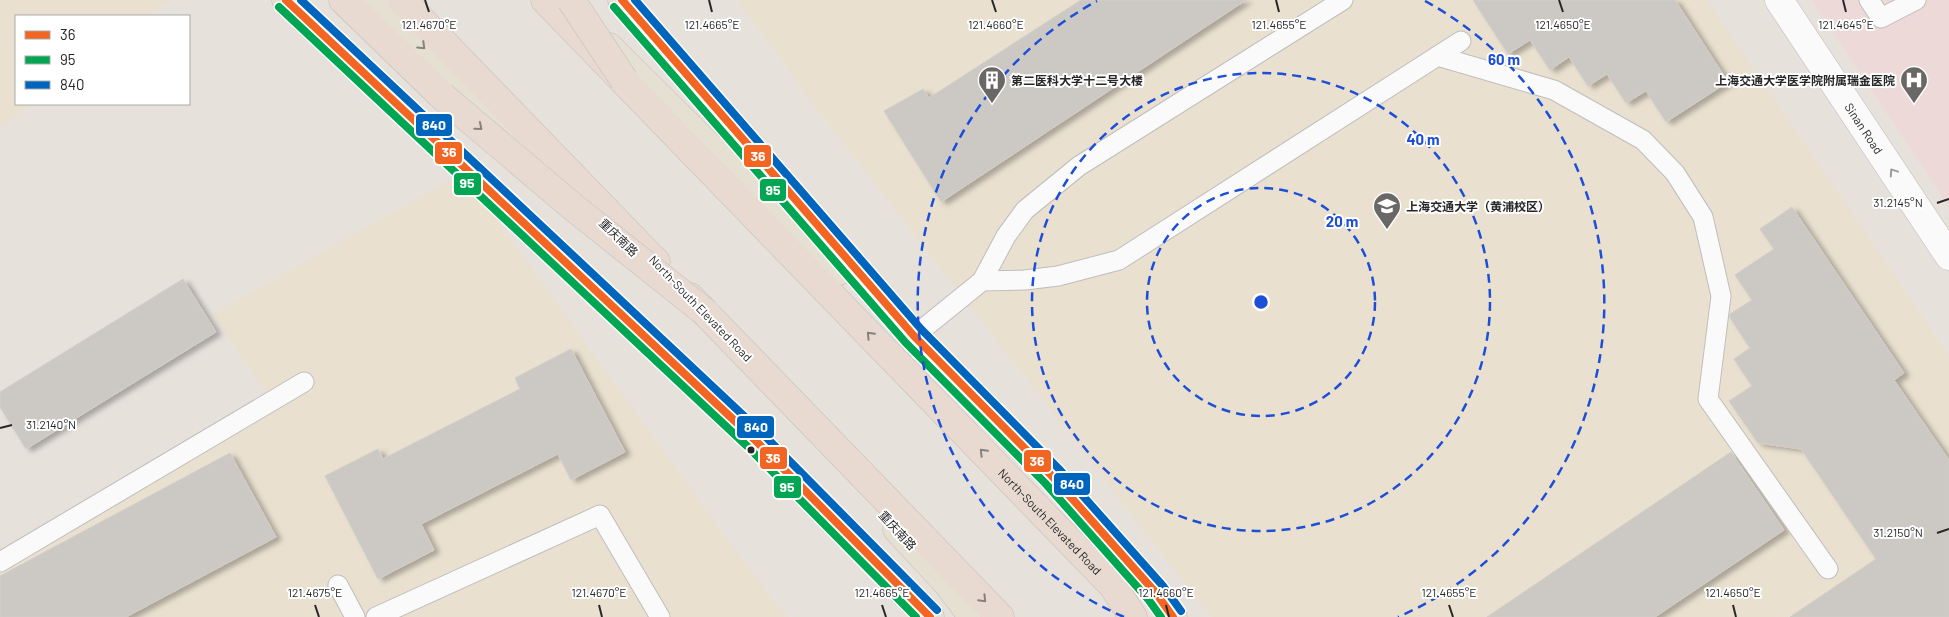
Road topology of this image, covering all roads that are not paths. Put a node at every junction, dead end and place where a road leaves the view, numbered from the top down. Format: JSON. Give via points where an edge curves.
{"nodes":[{"id":1,"x":286,"y":0,"type":"edge"},
{"id":2,"x":343,"y":0,"type":"edge"},
{"id":3,"x":374,"y":0,"type":"edge"},
{"id":4,"x":402,"y":0,"type":"edge"},
{"id":5,"x":545,"y":0,"type":"edge"},
{"id":6,"x":561,"y":0,"type":"edge"},
{"id":7,"x":571,"y":0,"type":"edge"},
{"id":8,"x":622,"y":0,"type":"edge"},
{"id":9,"x":1344,"y":0,"type":"edge"},
{"id":10,"x":1779,"y":0,"type":"edge"},
{"id":11,"x":1869,"y":0,"type":"edge"},
{"id":12,"x":1916,"y":0,"type":"edge"},
{"id":13,"x":1461,"y":41,"type":"dead end"},
{"id":14,"x":1437,"y":56,"type":"junction"},
{"id":15,"x":624,"y":80,"type":"junction"},
{"id":16,"x":1949,"y":256,"type":"edge"},
{"id":17,"x":982,"y":281,"type":"junction"},
{"id":18,"x":706,"y":313,"type":"junction"},
{"id":19,"x":914,"y":336,"type":"junction"},
{"id":20,"x":304,"y":382,"type":"dead end"},
{"id":21,"x":0,"y":562,"type":"edge"},
{"id":22,"x":1828,"y":569,"type":"dead end"},
{"id":23,"x":338,"y":585,"type":"dead end"},
{"id":24,"x":355,"y":617,"type":"edge"},
{"id":25,"x":376,"y":617,"type":"edge"},
{"id":26,"x":660,"y":617,"type":"edge"},
{"id":27,"x":930,"y":617,"type":"edge"},
{"id":28,"x":973,"y":617,"type":"edge"},
{"id":29,"x":1000,"y":617,"type":"edge"},
{"id":30,"x":1133,"y":617,"type":"edge"},
{"id":31,"x":1173,"y":617,"type":"edge"}],
"edges":[{"from":1,"to":27,"type":"main road","via":[[754,439]]},
{"from":2,"to":18,"type":"highway","one_way":true,"bridge":true,"via":[[442,96],[573,207]]},
{"from":3,"to":28,"type":"main road","name":"重庆南路","one_way":true,"via":[[706,322],[947,584]]},
{"from":4,"to":18,"type":"highway","name":"North-South Elevated Road","bridge":true},
{"from":5,"to":15,"type":"highway","name":"North-South Elevated Road","bridge":true},
{"from":6,"to":19,"type":"main road","via":[[804,240]]},
{"from":7,"to":15,"type":"highway","bridge":true},
{"from":8,"to":19,"type":"main road"},
{"from":9,"to":17,"type":"lane","via":[[1079,166],[1025,210],[1006,236]]},
{"from":16,"to":10,"type":"street","name":"Sinan Road","one_way":true},
{"from":11,"to":12,"type":"lane","via":[[1881,18]]},
{"from":13,"to":14,"type":"lane"},
{"from":14,"to":17,"type":"lane","via":[[1118,260],[1058,276]]},
{"from":14,"to":22,"type":"lane","via":[[1554,90],[1643,140],[1676,173],[1704,218],[1722,296],[1708,399]]},
{"from":30,"to":15,"type":"highway","name":"North-South Elevated Road","one_way":true,"via":[[1113,586]]},
{"from":17,"to":19,"type":"lane"},
{"from":18,"to":29,"type":"highway","name":"North-South Elevated Road","one_way":true},
{"from":19,"to":31,"type":"main road","via":[[1052,476],[1156,593]]},
{"from":20,"to":21,"type":"lane"},
{"from":23,"to":24,"type":"lane"},
{"from":25,"to":26,"type":"lane","via":[[600,515]]}]}
